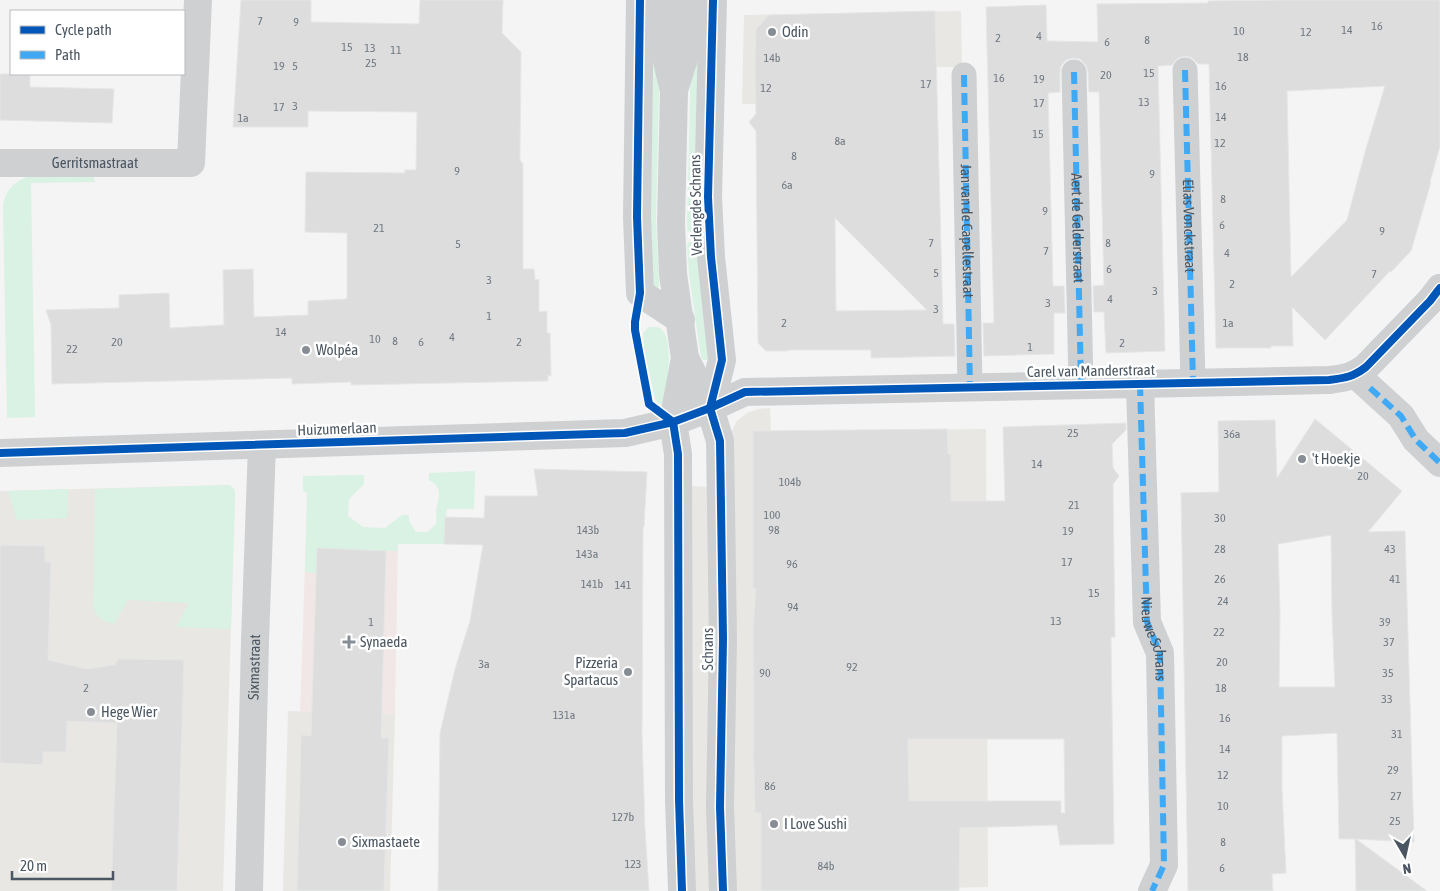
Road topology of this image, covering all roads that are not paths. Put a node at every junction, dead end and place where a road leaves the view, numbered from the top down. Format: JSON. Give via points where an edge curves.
{"nodes":[{"id":1,"x":198,"y":0,"type":"edge"},
{"id":2,"x":640,"y":0,"type":"edge"},
{"id":3,"x":663,"y":0,"type":"edge"},
{"id":4,"x":690,"y":0,"type":"edge"},
{"id":5,"x":713,"y":0,"type":"edge"},
{"id":6,"x":1185,"y":70,"type":"dead end"},
{"id":7,"x":1074,"y":72,"type":"dead end"},
{"id":8,"x":964,"y":74,"type":"dead end"},
{"id":9,"x":674,"y":91,"type":"junction"},
{"id":10,"x":0,"y":163,"type":"edge"},
{"id":11,"x":1440,"y":288,"type":"edge"},
{"id":12,"x":681,"y":320,"type":"junction"},
{"id":13,"x":685,"y":358,"type":"junction"},
{"id":14,"x":1356,"y":375,"type":"junction"},
{"id":15,"x":1192,"y":382,"type":"junction"},
{"id":16,"x":1081,"y":384,"type":"junction"},
{"id":17,"x":1140,"y":384,"type":"junction"},
{"id":18,"x":970,"y":388,"type":"junction"},
{"id":19,"x":710,"y":408,"type":"junction"},
{"id":20,"x":673,"y":422,"type":"junction"},
{"id":21,"x":262,"y":445,"type":"junction"},
{"id":22,"x":0,"y":453,"type":"edge"},
{"id":23,"x":1440,"y":463,"type":"edge"},
{"id":24,"x":249,"y":891,"type":"edge"},
{"id":25,"x":682,"y":891,"type":"edge"},
{"id":26,"x":723,"y":891,"type":"edge"},
{"id":27,"x":1152,"y":891,"type":"edge"}],
"edges":[{"from":1,"to":10,"type":"street","name":"Gerritsmastraat","via":[[191,162]]},
{"from":2,"to":12,"type":"street","via":[[637,217],[640,293]]},
{"from":3,"to":9,"type":"street","name":"Verlengde Schrans","via":[[662,43]]},
{"from":4,"to":9,"type":"street","name":"Verlengde Schrans","via":[[689,42]]},
{"from":5,"to":19,"type":"street","name":"Verlengde Schrans","via":[[708,197],[722,360]]},
{"from":6,"to":15,"type":"street","name":"Elias Vonckstraat"},
{"from":7,"to":16,"type":"street","name":"Aert de Gelderstraat"},
{"from":8,"to":18,"type":"street","name":"Jan van de Capellestraat"},
{"from":9,"to":12,"type":"street","name":"Verlengde Schrans","via":[[673,274]]},
{"from":11,"to":14,"type":"street"},
{"from":12,"to":13,"type":"street","name":"Verlengde Schrans"},
{"from":13,"to":19,"type":"street","name":"Verlengde Schrans"},
{"from":13,"to":20,"type":"street","name":"Verlengde Schrans"},
{"from":14,"to":15,"type":"street","name":"Carel van Manderstraat","via":[[1329,380]]},
{"from":14,"to":23,"type":"street","via":[[1401,416],[1416,440]]},
{"from":15,"to":17,"type":"street","name":"Carel van Manderstraat"},
{"from":16,"to":17,"type":"street","name":"Carel van Manderstraat"},
{"from":16,"to":18,"type":"street","name":"Carel van Manderstraat"},
{"from":17,"to":27,"type":"street","name":"Nieuwe Schrans","via":[[1146,622],[1160,653],[1164,865]]},
{"from":18,"to":19,"type":"street","name":"Carel van Manderstraat","via":[[745,392]]},
{"from":19,"to":20,"type":"street","name":"Huizumerlaan"},
{"from":19,"to":26,"type":"street","name":"Schrans","via":[[720,441]]},
{"from":20,"to":21,"type":"street","name":"Huizumerlaan","via":[[625,433]]},
{"from":20,"to":25,"type":"street","name":"Schrans","via":[[678,454],[678,799]]},
{"from":21,"to":22,"type":"street","name":"Huizumerlaan"},
{"from":21,"to":24,"type":"street","name":"Sixmastraat"}]}
